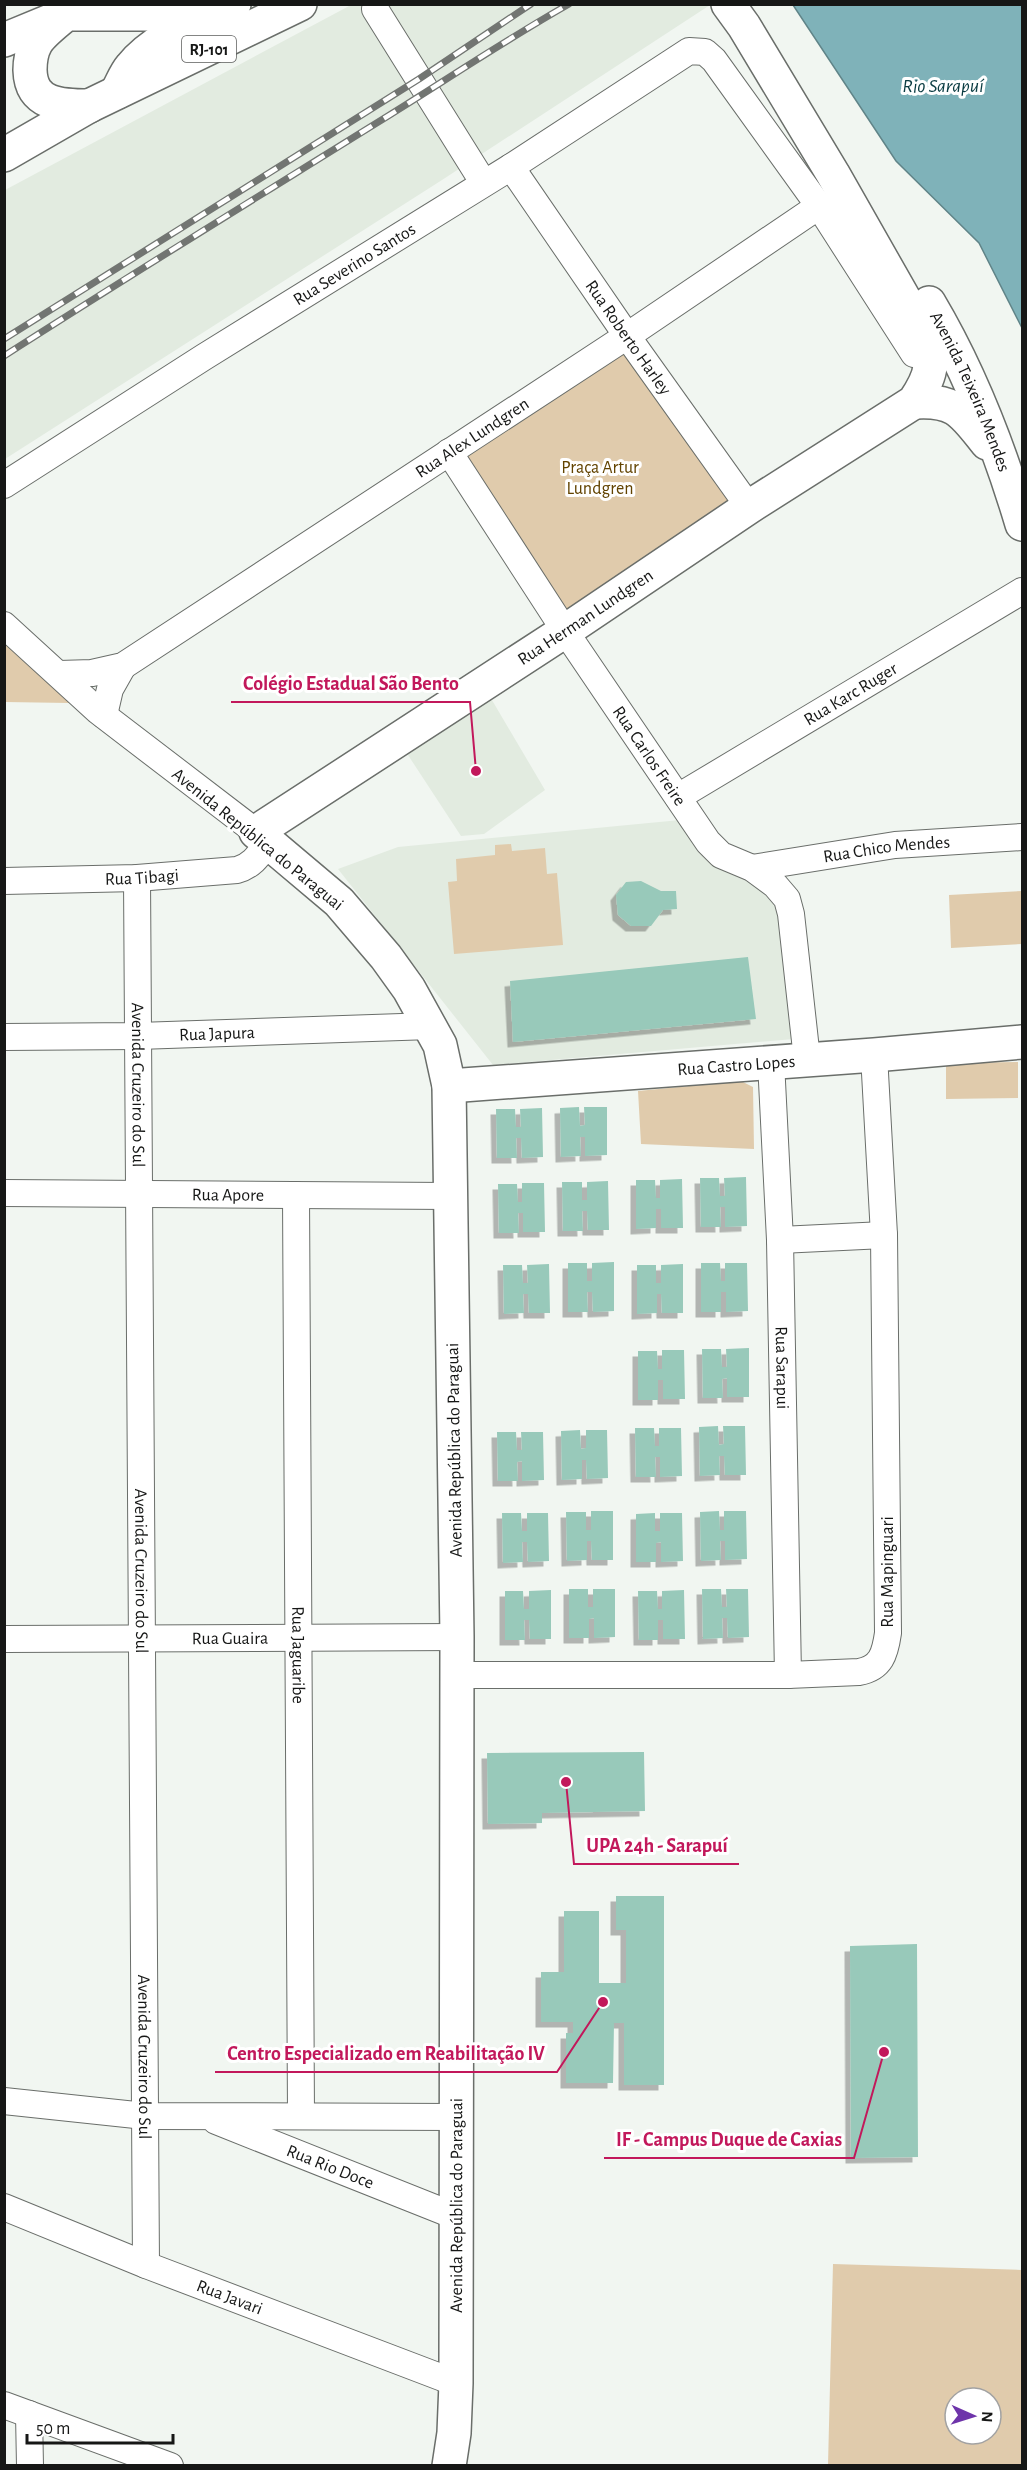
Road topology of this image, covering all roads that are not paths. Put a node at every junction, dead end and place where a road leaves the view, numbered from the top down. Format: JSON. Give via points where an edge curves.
{"nodes":[{"id":1,"x":234,"y":4,"type":"edge"},
{"id":2,"x":300,"y":4,"type":"edge"},
{"id":3,"x":728,"y":4,"type":"edge"},
{"id":4,"x":749,"y":4,"type":"edge"},
{"id":5,"x":79,"y":9,"type":"edge"},
{"id":6,"x":375,"y":9,"type":"dead end"},
{"id":7,"x":167,"y":19,"type":"edge"},
{"id":8,"x":4,"y":40,"type":"edge"},
{"id":9,"x":103,"y":100,"type":"junction"},
{"id":10,"x":4,"y":155,"type":"edge"},
{"id":11,"x":510,"y":167,"type":"junction"},
{"id":12,"x":483,"y":182,"type":"junction"},
{"id":13,"x":819,"y":206,"type":"junction"},
{"id":14,"x":917,"y":301,"type":"junction"},
{"id":15,"x":627,"y":336,"type":"junction"},
{"id":16,"x":914,"y":354,"type":"dead end"},
{"id":17,"x":914,"y":402,"type":"junction"},
{"id":18,"x":449,"y":452,"type":"junction"},
{"id":19,"x":1000,"y":458,"type":"junction"},
{"id":20,"x":4,"y":485,"type":"edge"},
{"id":21,"x":750,"y":507,"type":"junction"},
{"id":22,"x":1023,"y":524,"type":"edge"},
{"id":23,"x":1023,"y":591,"type":"edge"},
{"id":24,"x":4,"y":625,"type":"edge"},
{"id":25,"x":565,"y":631,"type":"junction"},
{"id":26,"x":123,"y":666,"type":"junction"},
{"id":27,"x":59,"y":674,"type":"junction"},
{"id":28,"x":104,"y":715,"type":"junction"},
{"id":29,"x":678,"y":797,"type":"junction"},
{"id":30,"x":1023,"y":837,"type":"edge"},
{"id":31,"x":262,"y":838,"type":"junction"},
{"id":32,"x":752,"y":868,"type":"junction"},
{"id":33,"x":137,"y":878,"type":"junction"},
{"id":34,"x":4,"y":881,"type":"edge"},
{"id":35,"x":430,"y":1026,"type":"junction"},
{"id":36,"x":138,"y":1036,"type":"junction"},
{"id":37,"x":4,"y":1037,"type":"edge"},
{"id":38,"x":1023,"y":1042,"type":"edge"},
{"id":39,"x":874,"y":1055,"type":"junction"},
{"id":40,"x":807,"y":1059,"type":"junction"},
{"id":41,"x":771,"y":1062,"type":"junction"},
{"id":42,"x":449,"y":1086,"type":"junction"},
{"id":43,"x":4,"y":1193,"type":"edge"},
{"id":44,"x":139,"y":1194,"type":"junction"},
{"id":45,"x":296,"y":1195,"type":"junction"},
{"id":46,"x":450,"y":1196,"type":"junction"},
{"id":47,"x":885,"y":1235,"type":"junction"},
{"id":48,"x":780,"y":1240,"type":"junction"},
{"id":49,"x":457,"y":1637,"type":"junction"},
{"id":50,"x":142,"y":1638,"type":"junction"},
{"id":51,"x":298,"y":1638,"type":"junction"},
{"id":52,"x":4,"y":1639,"type":"edge"},
{"id":53,"x":457,"y":1675,"type":"junction"},
{"id":54,"x":788,"y":1676,"type":"junction"},
{"id":55,"x":4,"y":2101,"type":"edge"},
{"id":56,"x":301,"y":2115,"type":"junction"},
{"id":57,"x":145,"y":2116,"type":"junction"},
{"id":58,"x":204,"y":2117,"type":"junction"},
{"id":59,"x":456,"y":2117,"type":"junction"},
{"id":60,"x":4,"y":2207,"type":"edge"},
{"id":61,"x":455,"y":2216,"type":"junction"},
{"id":62,"x":146,"y":2265,"type":"junction"},
{"id":63,"x":456,"y":2383,"type":"junction"},
{"id":64,"x":4,"y":2405,"type":"edge"},
{"id":65,"x":29,"y":2414,"type":"junction"},
{"id":66,"x":30,"y":2466,"type":"edge"},
{"id":67,"x":170,"y":2466,"type":"edge"},
{"id":68,"x":449,"y":2466,"type":"edge"}],
"edges":[{"from":1,"to":7,"type":"main road"},
{"from":2,"to":9,"type":"main road","number":"RJ-101"},
{"from":3,"to":14,"type":"main road"},
{"from":4,"to":14,"type":"main road","via":[[791,68]]},
{"from":5,"to":7,"type":"main road"},
{"from":5,"to":8,"type":"main road"},
{"from":5,"to":9,"type":"main road","via":[[36,42],[30,78],[33,88],[50,102],[68,106]]},
{"from":6,"to":12,"type":"street"},
{"from":7,"to":9,"type":"main road","via":[[146,51]]},
{"from":9,"to":10,"type":"main road","number":"RJ-101"},
{"from":11,"to":12,"type":"street","name":"Rua Severino Santos"},
{"from":11,"to":13,"type":"street","name":"Rua Severino Santos","via":[[689,51],[705,51]]},
{"from":11,"to":15,"type":"street","name":"Rua Roberto Harley"},
{"from":12,"to":20,"type":"street","name":"Rua Severino Santos"},
{"from":13,"to":15,"type":"street","name":"Rua Alex Lundgren"},
{"from":13,"to":16,"type":"street"},
{"from":14,"to":17,"type":"main road","via":[[931,353],[930,369]]},
{"from":14,"to":19,"type":"main road","name":"Avenida Teixeira Mendes","via":[[949,336],[971,380]]},
{"from":15,"to":18,"type":"street","name":"Rua Alex Lundgren"},
{"from":15,"to":21,"type":"street","name":"Rua Roberto Harley"},
{"from":17,"to":19,"type":"main road","via":[[929,401],[958,409]]},
{"from":17,"to":21,"type":"main road","name":"Rua Herman Lundgren"},
{"from":18,"to":25,"type":"street","name":"Rua Carlos Freire"},
{"from":18,"to":26,"type":"street","name":"Rua Alex Lundgren"},
{"from":19,"to":22,"type":"main road","name":"Avenida Teixeira Mendes"},
{"from":21,"to":25,"type":"main road","name":"Rua Herman Lundgren"},
{"from":23,"to":29,"type":"street","name":"Rua Karc Ruger"},
{"from":24,"to":27,"type":"street","name":"Avenida República do Paraguai"},
{"from":25,"to":29,"type":"street","name":"Rua Carlos Freire"},
{"from":25,"to":31,"type":"main road","name":"Rua Herman Lundgren"},
{"from":26,"to":27,"type":"street","name":"Rua Alex Lundgren","via":[[92,674]]},
{"from":26,"to":28,"type":"street","name":"Rua Alex Lundgren","via":[[110,689]]},
{"from":27,"to":28,"type":"street","name":"Avenida República do Paraguai"},
{"from":28,"to":31,"type":"street","name":"Avenida República do Paraguai"},
{"from":29,"to":32,"type":"street","name":"Rua Carlos Freire","via":[[721,855]]},
{"from":30,"to":32,"type":"street","name":"Rua Chico Mendes","via":[[896,845]]},
{"from":31,"to":33,"type":"street","name":"Rua Tibagi","via":[[246,868]]},
{"from":31,"to":35,"type":"main road","name":"Avenida República do Paraguai","via":[[339,902],[386,957]]},
{"from":32,"to":40,"type":"street","name":"Rua Carlos Freire","via":[[787,899]]},
{"from":33,"to":34,"type":"street","name":"Rua Tibagi"},
{"from":33,"to":36,"type":"street","name":"Avenida Cruzeiro do Sul"},
{"from":35,"to":36,"type":"street","name":"Rua Japura"},
{"from":35,"to":42,"type":"main road","name":"Avenida República do Paraguai","via":[[440,1045]]},
{"from":36,"to":37,"type":"street","name":"Rua Japura"},
{"from":36,"to":44,"type":"street","name":"Avenida Cruzeiro do Sul"},
{"from":38,"to":39,"type":"main road","name":"Rua Castro Lopes"},
{"from":39,"to":40,"type":"main road","name":"Rua Castro Lopes"},
{"from":39,"to":47,"type":"street","name":"Rua Mapinguari"},
{"from":40,"to":41,"type":"main road","name":"Rua Castro Lopes"},
{"from":41,"to":42,"type":"main road","name":"Rua Castro Lopes"},
{"from":41,"to":48,"type":"street","name":"Rua Sarapui"},
{"from":42,"to":46,"type":"main road","name":"Avenida República do Paraguai"},
{"from":43,"to":44,"type":"street","name":"Rua Apore"},
{"from":44,"to":45,"type":"street","name":"Rua Apore"},
{"from":44,"to":50,"type":"street","name":"Avenida Cruzeiro do Sul"},
{"from":45,"to":46,"type":"street","name":"Rua Apore"},
{"from":45,"to":51,"type":"street","name":"Rua Jaguaribe"},
{"from":46,"to":49,"type":"main road","name":"Avenida República do Paraguai"},
{"from":47,"to":48,"type":"street"},
{"from":47,"to":54,"type":"street","name":"Rua Mapinguari","via":[[885,1653],[868,1670]]},
{"from":48,"to":54,"type":"street","name":"Rua Sarapui"},
{"from":49,"to":51,"type":"street","name":"Rua Guaira"},
{"from":49,"to":53,"type":"main road","name":"Avenida República do Paraguai"},
{"from":50,"to":51,"type":"street","name":"Rua Guaira"},
{"from":50,"to":52,"type":"street","name":"Rua Guaira"},
{"from":50,"to":57,"type":"street","name":"Avenida Cruzeiro do Sul"},
{"from":51,"to":56,"type":"street","name":"Rua Jaguaribe"},
{"from":53,"to":54,"type":"street","name":"Rua Mapinguari"},
{"from":53,"to":59,"type":"main road","name":"Avenida República do Paraguai"},
{"from":55,"to":57,"type":"street","name":"Rua Rio Doce"},
{"from":56,"to":58,"type":"street","name":"Rua Rio Doce"},
{"from":56,"to":59,"type":"street","name":"Rua Rio Doce"},
{"from":57,"to":58,"type":"street","name":"Rua Rio Doce"},
{"from":57,"to":62,"type":"street","name":"Avenida Cruzeiro do Sul"},
{"from":58,"to":61,"type":"street","name":"Rua Rio Doce"},
{"from":59,"to":61,"type":"main road","name":"Avenida República do Paraguai"},
{"from":60,"to":62,"type":"street","name":"Rua Javari"},
{"from":61,"to":63,"type":"main road","name":"Avenida República do Paraguai"},
{"from":62,"to":63,"type":"street","name":"Rua Javari"},
{"from":63,"to":68,"type":"main road","name":"Avenida República do Paraguai"},
{"from":64,"to":65,"type":"street"},
{"from":65,"to":66,"type":"street"},
{"from":65,"to":67,"type":"street"}]}
